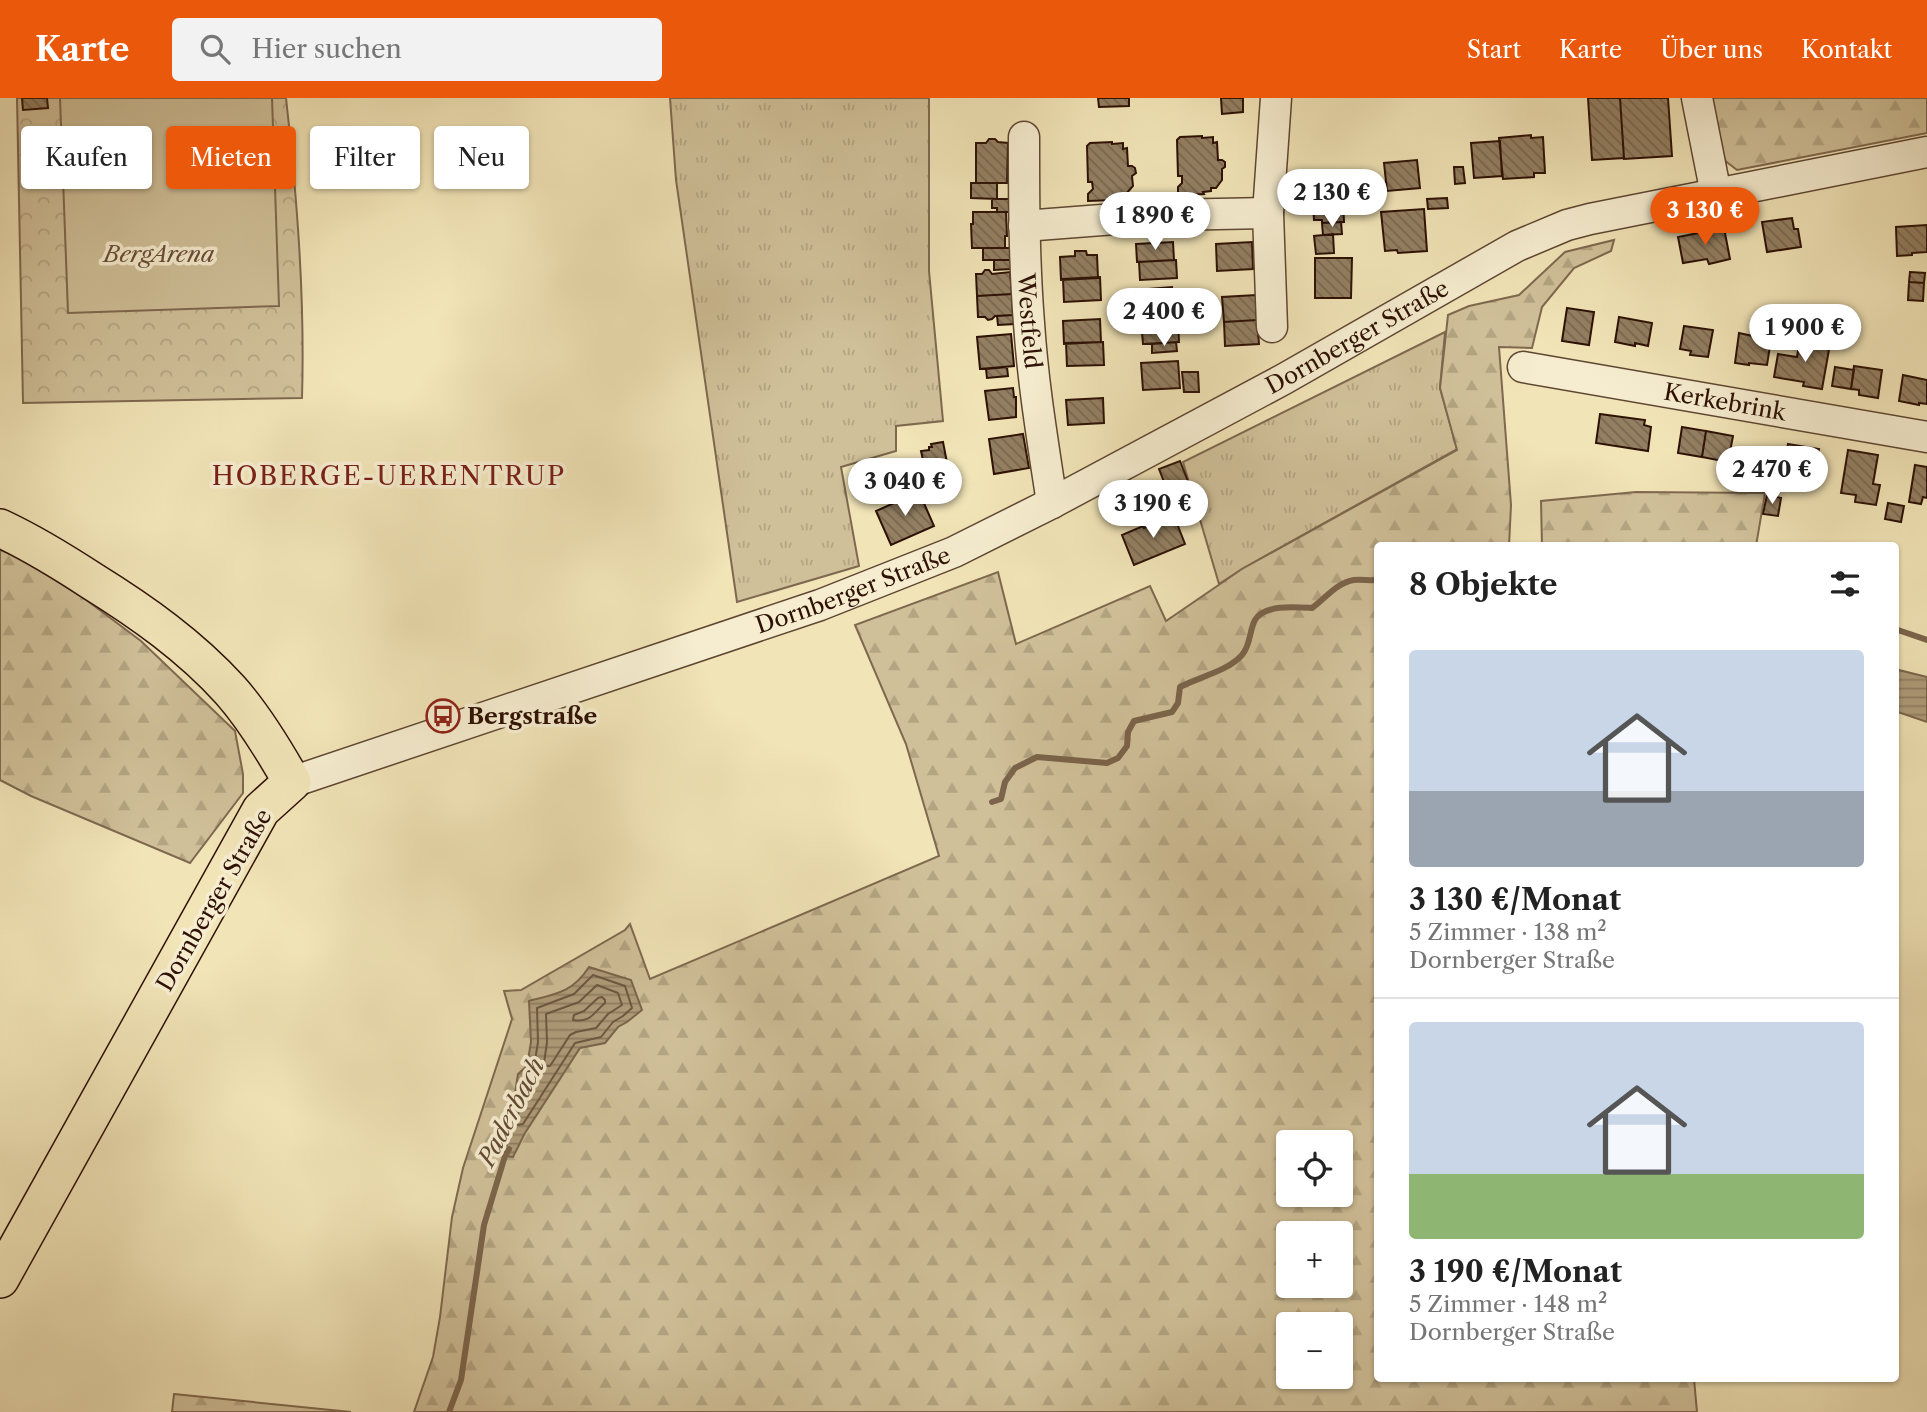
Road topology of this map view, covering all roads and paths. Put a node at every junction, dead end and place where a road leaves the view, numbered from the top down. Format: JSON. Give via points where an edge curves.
{"nodes":[{"id":1,"x":1276,"y":98,"type":"edge"},
{"id":2,"x":1697,"y":98,"type":"edge"},
{"id":3,"x":1024,"y":137,"type":"dead end"},
{"id":4,"x":1927,"y":152,"type":"edge"},
{"id":5,"x":1716,"y":194,"type":"junction"},
{"id":6,"x":1268,"y":213,"type":"junction"},
{"id":7,"x":1024,"y":226,"type":"junction"},
{"id":8,"x":1272,"y":327,"type":"dead end"},
{"id":9,"x":1523,"y":367,"type":"dead end"},
{"id":10,"x":1927,"y":437,"type":"edge"},
{"id":11,"x":1052,"y":503,"type":"junction"},
{"id":12,"x":0,"y":528,"type":"edge"},
{"id":13,"x":292,"y":782,"type":"junction"},
{"id":14,"x":0,"y":1279,"type":"edge"}],
"edges":[{"from":1,"to":6,"type":"street"},
{"from":2,"to":5,"type":"street"},
{"from":3,"to":7,"type":"street","name":"Westfeld"},
{"from":4,"to":5,"type":"street","name":"Dornberger Straße"},
{"from":5,"to":11,"type":"street","name":"Dornberger Straße","via":[[1579,222],[1517,246],[1284,379]]},
{"from":6,"to":7,"type":"street"},
{"from":6,"to":8,"type":"street"},
{"from":7,"to":11,"type":"street","name":"Westfeld","via":[[1038,419]]},
{"from":9,"to":10,"type":"street","name":"Kerkebrink"},
{"from":11,"to":13,"type":"street","name":"Dornberger Straße","via":[[954,552],[820,606]]},
{"from":12,"to":13,"type":"main road","via":[[137,609],[203,662],[257,724]]},
{"from":13,"to":14,"type":"main road","name":"Dornberger Straße","via":[[261,810]]}]}
